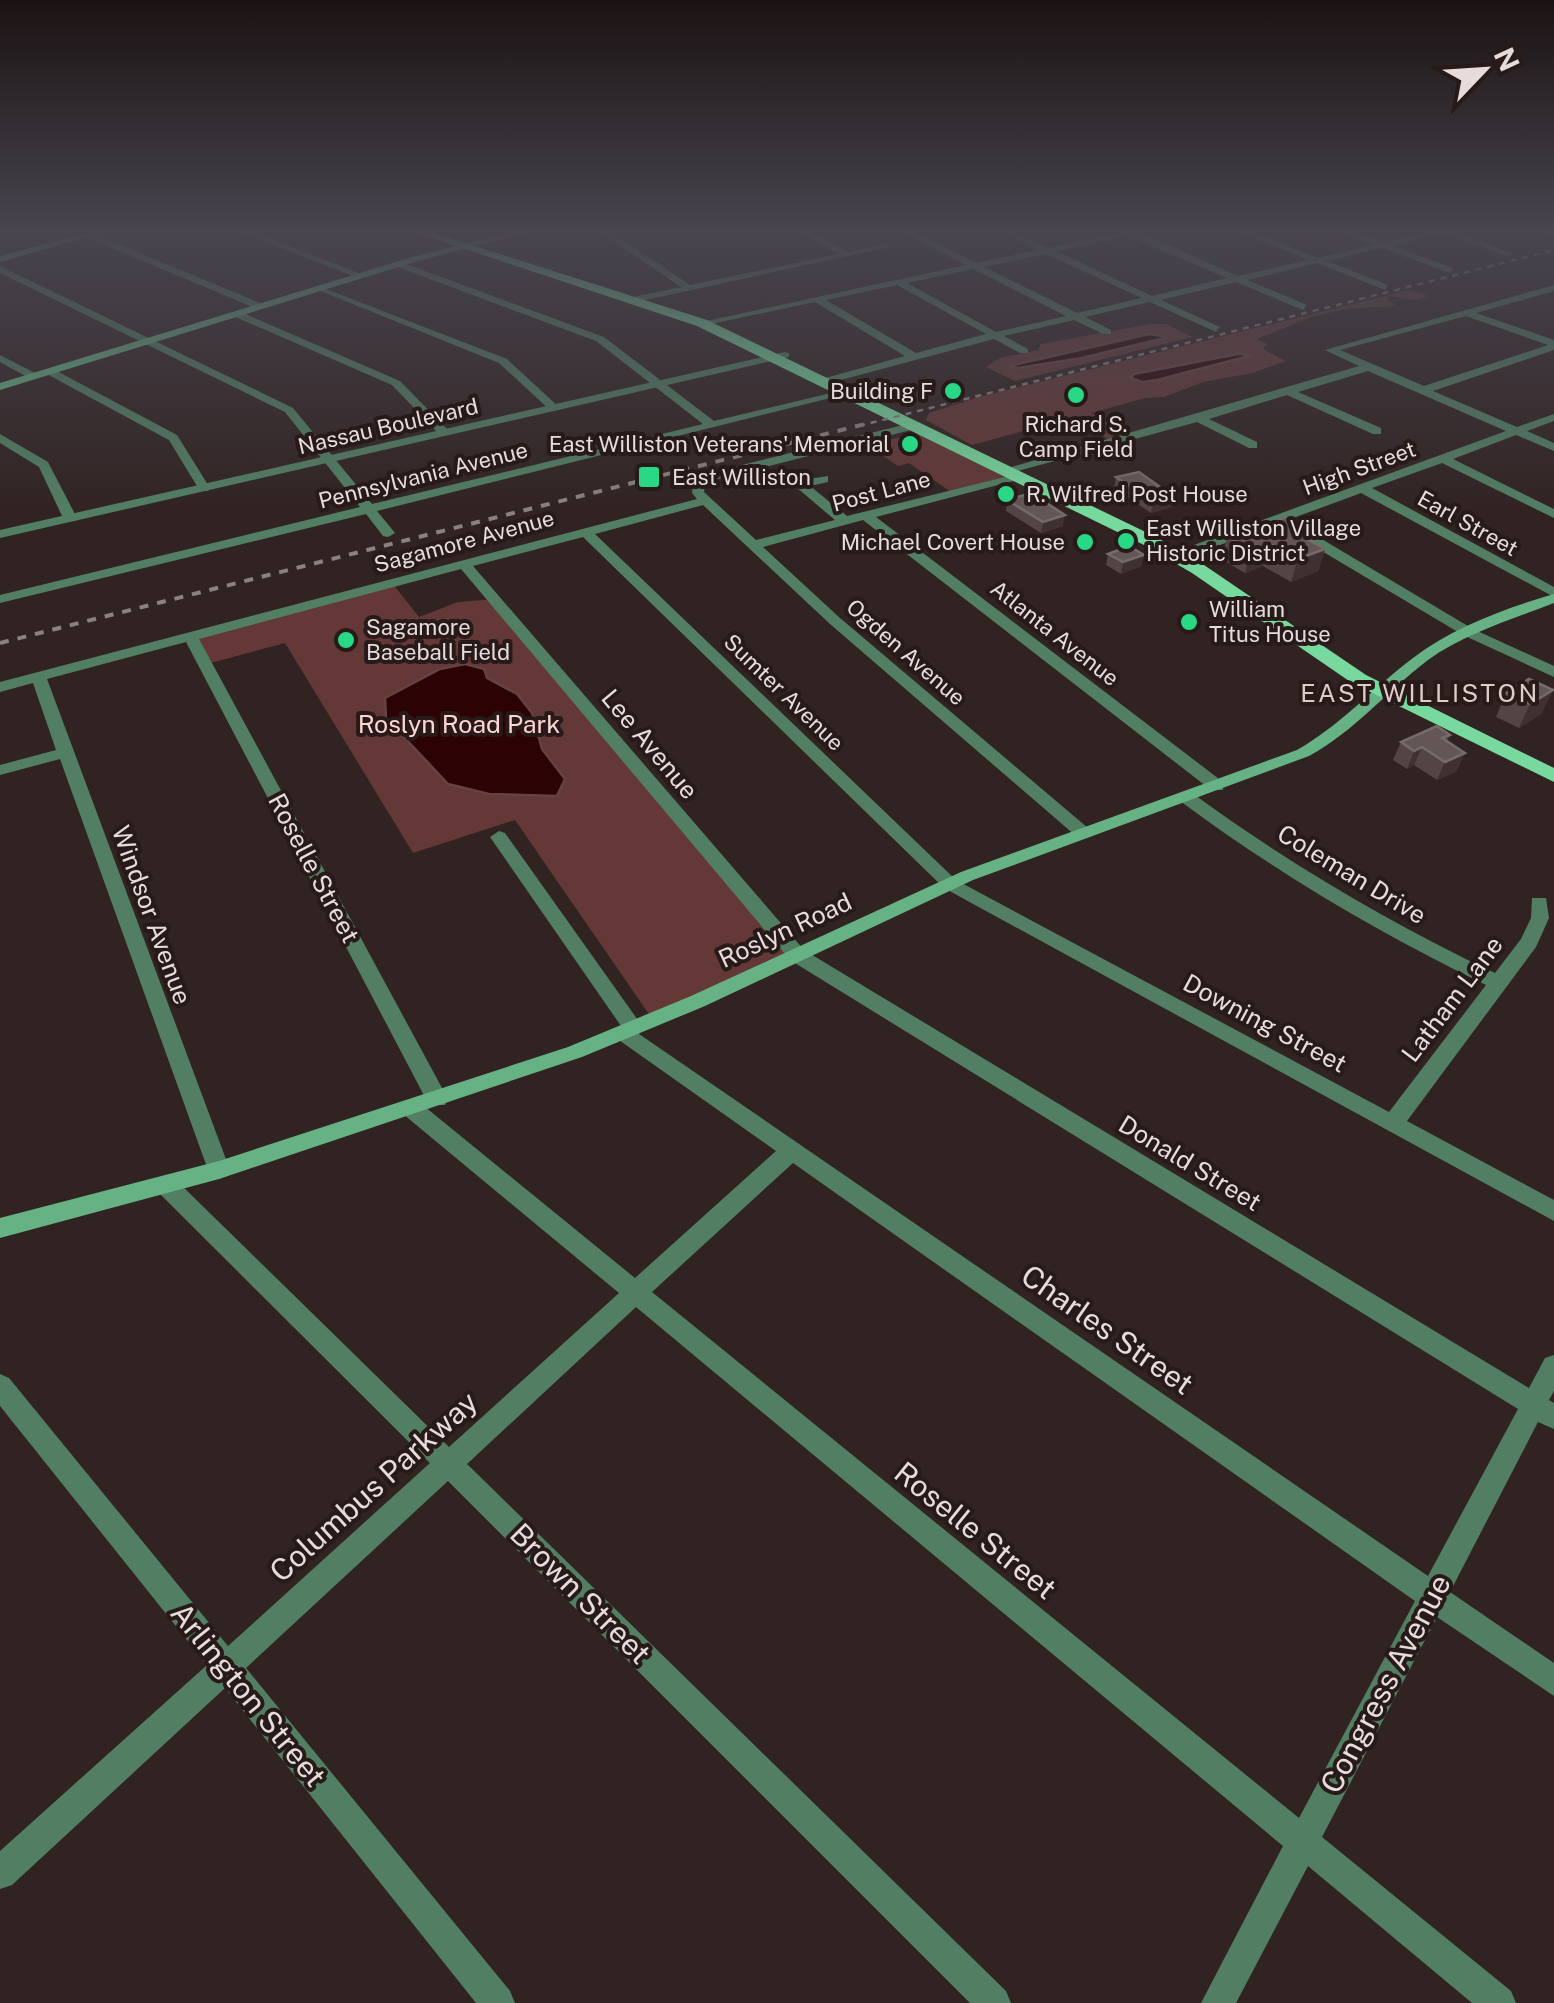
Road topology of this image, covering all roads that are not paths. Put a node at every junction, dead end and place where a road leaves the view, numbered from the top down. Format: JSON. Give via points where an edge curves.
{"nodes":[{"id":1,"x":117,"y":325,"type":"edge"},
{"id":2,"x":200,"y":325,"type":"edge"},
{"id":3,"x":263,"y":325,"type":"edge"},
{"id":4,"x":413,"y":325,"type":"edge"},
{"id":5,"x":564,"y":325,"type":"edge"},
{"id":6,"x":715,"y":325,"type":"edge"},
{"id":7,"x":861,"y":325,"type":"edge"},
{"id":8,"x":978,"y":325,"type":"edge"},
{"id":9,"x":1038,"y":325,"type":"edge"},
{"id":10,"x":1094,"y":325,"type":"edge"},
{"id":11,"x":1209,"y":325,"type":"edge"},
{"id":12,"x":1415,"y":325,"type":"edge"},
{"id":13,"x":1501,"y":325,"type":"edge"},
{"id":14,"x":1216,"y":329,"type":"dead end"},
{"id":15,"x":1107,"y":332,"type":"dead end"},
{"id":16,"x":996,"y":335,"type":"junction"},
{"id":17,"x":149,"y":341,"type":"junction"},
{"id":18,"x":1554,"y":345,"type":"edge"},
{"id":19,"x":1024,"y":350,"type":"dead end"},
{"id":20,"x":780,"y":357,"type":"junction"},
{"id":21,"x":0,"y":358,"type":"edge"},
{"id":22,"x":916,"y":358,"type":"junction"},
{"id":23,"x":1340,"y":358,"type":"junction"},
{"id":24,"x":1365,"y":368,"type":"junction"},
{"id":25,"x":49,"y":371,"type":"junction"},
{"id":26,"x":1341,"y":375,"type":"junction"},
{"id":27,"x":34,"y":376,"type":"junction"},
{"id":28,"x":827,"y":380,"type":"junction"},
{"id":29,"x":660,"y":385,"type":"junction"},
{"id":30,"x":0,"y":387,"type":"edge"},
{"id":31,"x":1287,"y":391,"type":"junction"},
{"id":32,"x":1421,"y":391,"type":"junction"},
{"id":33,"x":850,"y":392,"type":"junction"},
{"id":34,"x":555,"y":409,"type":"junction"},
{"id":35,"x":1554,"y":417,"type":"edge"},
{"id":36,"x":1198,"y":418,"type":"junction"},
{"id":37,"x":912,"y":424,"type":"junction"},
{"id":38,"x":713,"y":426,"type":"junction"},
{"id":39,"x":1377,"y":430,"type":"dead end"},
{"id":40,"x":1518,"y":430,"type":"junction"},
{"id":41,"x":445,"y":434,"type":"junction"},
{"id":42,"x":0,"y":438,"type":"edge"},
{"id":43,"x":1254,"y":445,"type":"dead end"},
{"id":44,"x":1554,"y":447,"type":"edge"},
{"id":45,"x":1442,"y":458,"type":"junction"},
{"id":46,"x":329,"y":460,"type":"junction"},
{"id":47,"x":1012,"y":473,"type":"junction"},
{"id":48,"x":824,"y":478,"type":"dead end"},
{"id":49,"x":204,"y":488,"type":"junction"},
{"id":50,"x":1362,"y":488,"type":"junction"},
{"id":51,"x":704,"y":501,"type":"junction"},
{"id":52,"x":368,"y":508,"type":"junction"},
{"id":53,"x":1554,"y":514,"type":"edge"},
{"id":54,"x":866,"y":516,"type":"junction"},
{"id":55,"x":70,"y":518,"type":"junction"},
{"id":56,"x":1278,"y":519,"type":"junction"},
{"id":57,"x":845,"y":522,"type":"junction"},
{"id":58,"x":586,"y":532,"type":"junction"},
{"id":59,"x":388,"y":533,"type":"dead end"},
{"id":60,"x":0,"y":534,"type":"edge"},
{"id":61,"x":754,"y":545,"type":"junction"},
{"id":62,"x":1177,"y":556,"type":"junction"},
{"id":63,"x":464,"y":564,"type":"junction"},
{"id":64,"x":1554,"y":596,"type":"edge"},
{"id":65,"x":0,"y":599,"type":"edge"},
{"id":66,"x":1468,"y":632,"type":"junction"},
{"id":67,"x":191,"y":636,"type":"junction"},
{"id":68,"x":1554,"y":672,"type":"edge"},
{"id":69,"x":38,"y":676,"type":"junction"},
{"id":70,"x":0,"y":686,"type":"edge"},
{"id":71,"x":1384,"y":692,"type":"junction"},
{"id":72,"x":66,"y":752,"type":"junction"},
{"id":73,"x":0,"y":770,"type":"edge"},
{"id":74,"x":1554,"y":776,"type":"edge"},
{"id":75,"x":1217,"y":786,"type":"junction"},
{"id":76,"x":1186,"y":797,"type":"junction"},
{"id":77,"x":1082,"y":832,"type":"junction"},
{"id":78,"x":500,"y":838,"type":"dead end"},
{"id":79,"x":950,"y":884,"type":"junction"},
{"id":80,"x":1539,"y":902,"type":"dead end"},
{"id":81,"x":798,"y":955,"type":"junction"},
{"id":82,"x":1498,"y":983,"type":"junction"},
{"id":83,"x":628,"y":1030,"type":"junction"},
{"id":84,"x":424,"y":1103,"type":"junction"},
{"id":85,"x":1393,"y":1124,"type":"junction"},
{"id":86,"x":792,"y":1150,"type":"junction"},
{"id":87,"x":219,"y":1170,"type":"junction"},
{"id":88,"x":166,"y":1185,"type":"junction"},
{"id":89,"x":1554,"y":1210,"type":"edge"},
{"id":90,"x":0,"y":1228,"type":"edge"},
{"id":91,"x":634,"y":1294,"type":"junction"},
{"id":92,"x":1554,"y":1366,"type":"edge"},
{"id":93,"x":0,"y":1386,"type":"edge"},
{"id":94,"x":1544,"y":1411,"type":"edge"},
{"id":95,"x":448,"y":1463,"type":"junction"},
{"id":96,"x":1432,"y":1596,"type":"junction"},
{"id":97,"x":225,"y":1667,"type":"junction"},
{"id":98,"x":1554,"y":1681,"type":"edge"},
{"id":99,"x":1303,"y":1842,"type":"junction"},
{"id":100,"x":0,"y":1873,"type":"edge"},
{"id":101,"x":498,"y":2003,"type":"edge"},
{"id":102,"x":994,"y":2003,"type":"edge"},
{"id":103,"x":1218,"y":2003,"type":"edge"},
{"id":104,"x":1498,"y":2003,"type":"edge"}],
"edges":[{"from":1,"to":17,"type":"street"},
{"from":2,"to":17,"type":"main road"},
{"from":3,"to":41,"type":"street","via":[[396,384]]},
{"from":4,"to":34,"type":"street","via":[[502,361]]},
{"from":5,"to":29,"type":"street","via":[[600,339]]},
{"from":6,"to":20,"type":"main road"},
{"from":7,"to":22,"type":"street"},
{"from":8,"to":16,"type":"street"},
{"from":9,"to":16,"type":"street"},
{"from":10,"to":15,"type":"street"},
{"from":11,"to":14,"type":"street"},
{"from":12,"to":23,"type":"street","via":[[1331,348]]},
{"from":13,"to":18,"type":"street"},
{"from":16,"to":19,"type":"street"},
{"from":16,"to":22,"type":"street"},
{"from":17,"to":25,"type":"main road"},
{"from":17,"to":46,"type":"street","via":[[289,410]]},
{"from":18,"to":32,"type":"street"},
{"from":20,"to":28,"type":"main road"},
{"from":20,"to":29,"type":"street","name":"Nassau Boulevard"},
{"from":21,"to":27,"type":"street"},
{"from":22,"to":28,"type":"street"},
{"from":23,"to":24,"type":"street"},
{"from":23,"to":26,"type":"street"},
{"from":24,"to":26,"type":"street","name":"Post Lane"},
{"from":24,"to":32,"type":"street"},
{"from":25,"to":27,"type":"main road"},
{"from":25,"to":49,"type":"street","via":[[172,438]]},
{"from":26,"to":31,"type":"street","name":"Post Lane"},
{"from":27,"to":30,"type":"main road"},
{"from":28,"to":33,"type":"main road"},
{"from":29,"to":34,"type":"street","name":"Nassau Boulevard"},
{"from":29,"to":38,"type":"street"},
{"from":31,"to":36,"type":"street","name":"Post Lane"},
{"from":31,"to":39,"type":"street"},
{"from":32,"to":40,"type":"street"},
{"from":33,"to":37,"type":"main road"},
{"from":33,"to":38,"type":"street","name":"Pennsylvania Avenue"},
{"from":34,"to":41,"type":"street","name":"Nassau Boulevard"},
{"from":35,"to":40,"type":"street","name":"High Street"},
{"from":36,"to":43,"type":"street"},
{"from":36,"to":47,"type":"street","name":"Post Lane"},
{"from":37,"to":47,"type":"main road"},
{"from":37,"to":51,"type":"street","via":[[706,478],[698,487]]},
{"from":38,"to":52,"type":"street","name":"Pennsylvania Avenue"},
{"from":40,"to":44,"type":"street"},
{"from":40,"to":45,"type":"street","name":"High Street"},
{"from":41,"to":46,"type":"street","name":"Nassau Boulevard"},
{"from":42,"to":55,"type":"street","via":[[44,465]]},
{"from":45,"to":50,"type":"street","name":"High Street"},
{"from":45,"to":53,"type":"street"},
{"from":46,"to":49,"type":"street","name":"Nassau Boulevard"},
{"from":46,"to":52,"type":"street"},
{"from":47,"to":54,"type":"street","name":"Post Lane"},
{"from":47,"to":62,"type":"main road"},
{"from":48,"to":57,"type":"street","via":[[800,484]]},
{"from":49,"to":55,"type":"street","name":"Nassau Boulevard"},
{"from":50,"to":56,"type":"street","name":"High Street"},
{"from":50,"to":64,"type":"street","name":"Earl Street"},
{"from":51,"to":58,"type":"street","name":"Sagamore Avenue"},
{"from":51,"to":61,"type":"street","name":"Ogden Avenue"},
{"from":52,"to":59,"type":"street"},
{"from":52,"to":65,"type":"street","name":"Pennsylvania Avenue"},
{"from":54,"to":57,"type":"street","name":"Post Lane"},
{"from":54,"to":75,"type":"street","name":"Atlanta Avenue"},
{"from":55,"to":60,"type":"street","name":"Nassau Boulevard"},
{"from":56,"to":62,"type":"street","name":"High Street"},
{"from":56,"to":66,"type":"street"},
{"from":57,"to":61,"type":"street","name":"Post Lane"},
{"from":58,"to":63,"type":"street","name":"Sagamore Avenue"},
{"from":58,"to":79,"type":"street","name":"Sumter Avenue"},
{"from":61,"to":77,"type":"street","name":"Ogden Avenue"},
{"from":62,"to":71,"type":"main road"},
{"from":63,"to":67,"type":"street","name":"Sagamore Avenue"},
{"from":63,"to":81,"type":"street","name":"Lee Avenue"},
{"from":64,"to":66,"type":"main road","name":"Roslyn Road"},
{"from":66,"to":68,"type":"street"},
{"from":66,"to":71,"type":"main road","name":"Roslyn Road","via":[[1420,659]]},
{"from":67,"to":69,"type":"street","name":"Sagamore Avenue"},
{"from":67,"to":84,"type":"street","name":"Roselle Street"},
{"from":69,"to":70,"type":"street","name":"Sagamore Avenue"},
{"from":69,"to":72,"type":"street","name":"Windsor Avenue"},
{"from":71,"to":74,"type":"main road"},
{"from":71,"to":75,"type":"main road","name":"Roslyn Road","via":[[1313,748]]},
{"from":72,"to":73,"type":"street"},
{"from":72,"to":87,"type":"street","name":"Windsor Avenue"},
{"from":75,"to":76,"type":"main road","name":"Roslyn Road"},
{"from":76,"to":77,"type":"main road","name":"Roslyn Road"},
{"from":76,"to":82,"type":"street","name":"Coleman Drive","via":[[1404,936]]},
{"from":77,"to":79,"type":"main road","name":"Roslyn Road"},
{"from":78,"to":83,"type":"street","name":"Charles Street"},
{"from":79,"to":81,"type":"main road","name":"Roslyn Road"},
{"from":79,"to":85,"type":"street","name":"Downing Street"},
{"from":80,"to":82,"type":"street","name":"Latham Lane","via":[[1536,931]]},
{"from":81,"to":83,"type":"main road","name":"Roslyn Road"},
{"from":81,"to":94,"type":"street","name":"Donald Street"},
{"from":82,"to":85,"type":"street","name":"Latham Lane"},
{"from":83,"to":84,"type":"main road","name":"Roslyn Road"},
{"from":83,"to":86,"type":"street","name":"Charles Street"},
{"from":84,"to":87,"type":"main road","name":"Roslyn Road"},
{"from":84,"to":91,"type":"street","name":"Roselle Street"},
{"from":85,"to":89,"type":"street","name":"Downing Street"},
{"from":86,"to":91,"type":"street","name":"Columbus Parkway"},
{"from":86,"to":96,"type":"street","name":"Charles Street"},
{"from":87,"to":88,"type":"main road","name":"Roslyn Road"},
{"from":88,"to":90,"type":"main road","name":"Roslyn Road"},
{"from":88,"to":95,"type":"street","name":"Brown Street"},
{"from":91,"to":95,"type":"street","name":"Columbus Parkway"},
{"from":91,"to":99,"type":"street","name":"Roselle Street"},
{"from":92,"to":94,"type":"street","name":"Congress Avenue"},
{"from":93,"to":97,"type":"street","name":"Arlington Street"},
{"from":94,"to":96,"type":"street","name":"Congress Avenue"},
{"from":95,"to":97,"type":"street","name":"Columbus Parkway"},
{"from":95,"to":102,"type":"street","name":"Brown Street"},
{"from":96,"to":98,"type":"street","name":"Charles Street"},
{"from":96,"to":99,"type":"street","name":"Congress Avenue"},
{"from":97,"to":100,"type":"street","name":"Columbus Parkway"},
{"from":97,"to":101,"type":"street","name":"Arlington Street"},
{"from":99,"to":103,"type":"street","name":"Congress Avenue"},
{"from":99,"to":104,"type":"street","name":"Roselle Street"}]}
